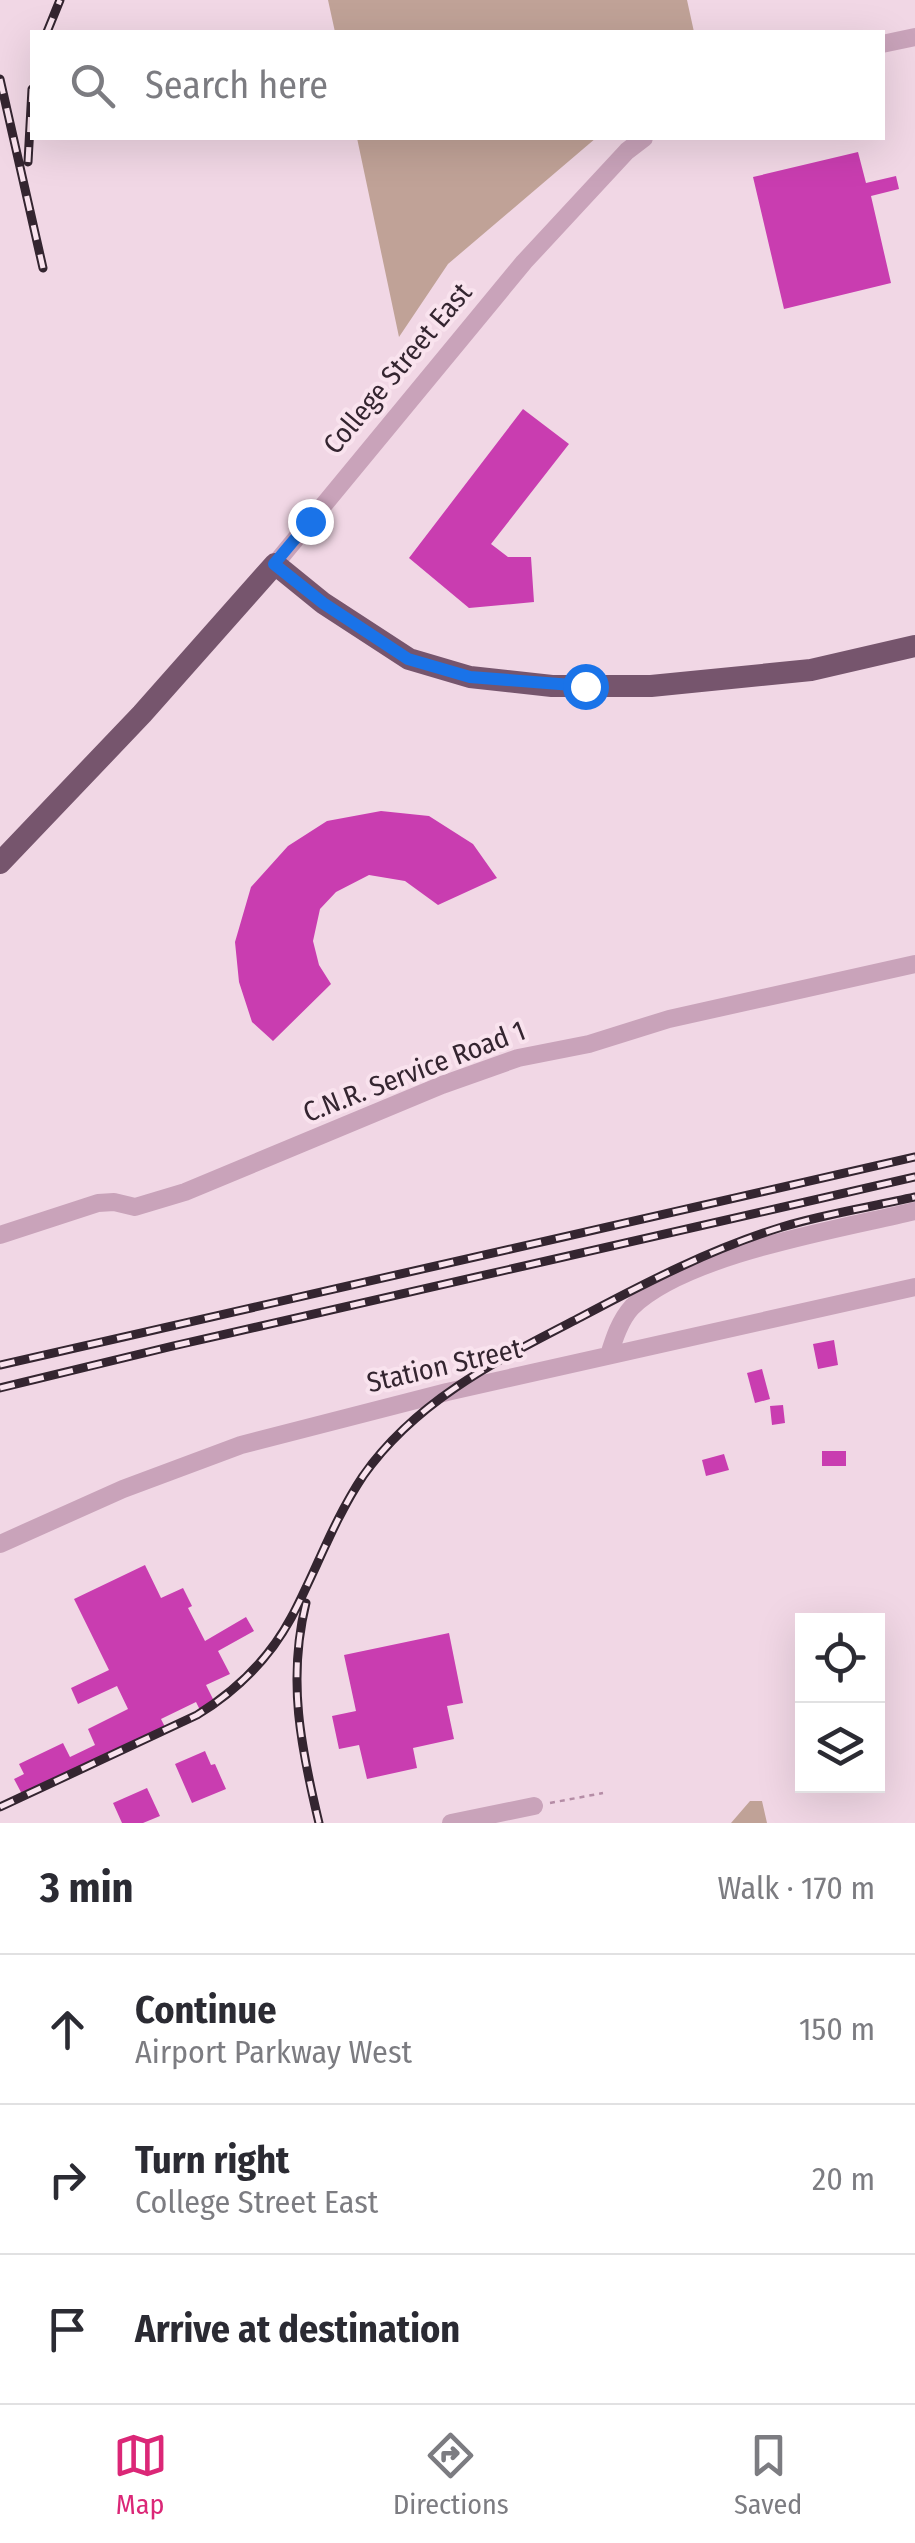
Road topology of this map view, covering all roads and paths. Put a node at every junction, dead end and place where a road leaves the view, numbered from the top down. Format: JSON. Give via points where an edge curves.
{"nodes":[{"id":1,"x":915,"y":37,"type":"edge"},
{"id":2,"x":885,"y":43,"type":"edge"},
{"id":3,"x":641,"y":140,"type":"edge"},
{"id":4,"x":274,"y":564,"type":"junction"},
{"id":5,"x":915,"y":646,"type":"edge"},
{"id":6,"x":0,"y":864,"type":"edge"},
{"id":7,"x":915,"y":964,"type":"edge"},
{"id":8,"x":915,"y":1211,"type":"edge"},
{"id":9,"x":0,"y":1235,"type":"edge"},
{"id":10,"x":915,"y":1287,"type":"edge"},
{"id":11,"x":609,"y":1355,"type":"junction"},
{"id":12,"x":0,"y":1544,"type":"edge"},
{"id":13,"x":603,"y":1792,"type":"dead end"},
{"id":14,"x":534,"y":1806,"type":"joint"},
{"id":15,"x":451,"y":1823,"type":"edge"}],
"edges":[{"from":1,"to":2,"type":"street"},
{"from":3,"to":4,"type":"street","name":"College Street East","via":[[524,262]]},
{"from":4,"to":5,"type":"main road","via":[[408,659],[470,677],[651,686],[812,670]]},
{"from":4,"to":6,"type":"main road","name":"College Street East"},
{"from":7,"to":9,"type":"street","name":"C.N.R. Service Road 1","via":[[518,1058],[185,1192],[135,1207],[98,1204]]},
{"from":8,"to":11,"type":"street","via":[[758,1248],[688,1274],[632,1308]]},
{"from":10,"to":11,"type":"street","name":"Station Street"},
{"from":11,"to":12,"type":"street","name":"Station Street","via":[[241,1444]]},
{"from":13,"to":14,"type":"path"},
{"from":14,"to":15,"type":"street"}]}
